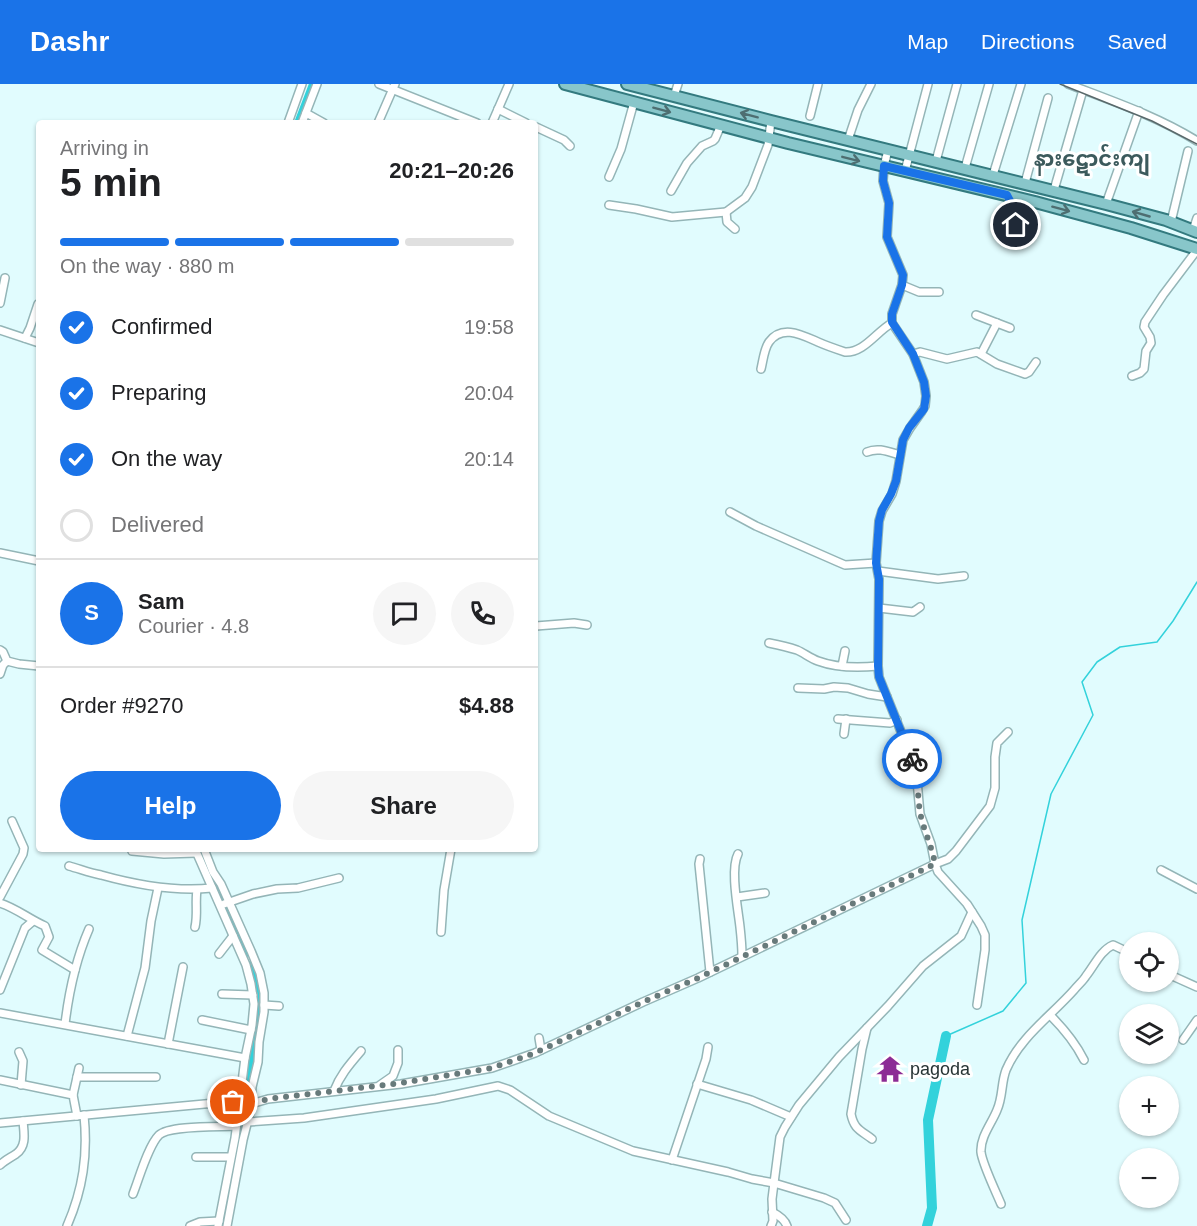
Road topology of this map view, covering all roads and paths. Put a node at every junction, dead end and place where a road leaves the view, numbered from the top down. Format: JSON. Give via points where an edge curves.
{"nodes":[{"id":1,"x":302,"y":84,"type":"edge"},
{"id":2,"x":317,"y":84,"type":"edge"},
{"id":3,"x":379,"y":84,"type":"edge"},
{"id":4,"x":509,"y":84,"type":"edge"},
{"id":5,"x":565,"y":84,"type":"edge"},
{"id":6,"x":678,"y":84,"type":"edge"},
{"id":7,"x":818,"y":84,"type":"edge"},
{"id":8,"x":871,"y":84,"type":"edge"},
{"id":9,"x":928,"y":84,"type":"edge"},
{"id":10,"x":957,"y":84,"type":"edge"},
{"id":11,"x":989,"y":84,"type":"edge"},
{"id":12,"x":1021,"y":84,"type":"edge"},
{"id":13,"x":1068,"y":84,"type":"edge"},
{"id":14,"x":633,"y":85,"type":"edge"},
{"id":15,"x":394,"y":87,"type":"edge"},
{"id":16,"x":1083,"y":90,"type":"junction"},
{"id":17,"x":674,"y":96,"type":"junction"},
{"id":18,"x":1048,"y":98,"type":"dead end"},
{"id":19,"x":634,"y":102,"type":"junction"},
{"id":20,"x":498,"y":109,"type":"junction"},
{"id":21,"x":1139,"y":111,"type":"junction"},
{"id":22,"x":306,"y":114,"type":"junction"},
{"id":23,"x":810,"y":116,"type":"dead end"},
{"id":24,"x":289,"y":120,"type":"edge"},
{"id":25,"x":303,"y":120,"type":"edge"},
{"id":26,"x":318,"y":120,"type":"edge"},
{"id":27,"x":379,"y":120,"type":"edge"},
{"id":28,"x":470,"y":120,"type":"edge"},
{"id":29,"x":493,"y":120,"type":"edge"},
{"id":30,"x":520,"y":120,"type":"edge"},
{"id":31,"x":771,"y":121,"type":"junction"},
{"id":32,"x":721,"y":125,"type":"junction"},
{"id":33,"x":538,"y":128,"type":"edge"},
{"id":34,"x":769,"y":138,"type":"junction"},
{"id":35,"x":848,"y":140,"type":"junction"},
{"id":36,"x":1197,"y":141,"type":"edge"},
{"id":37,"x":570,"y":146,"type":"dead end"},
{"id":38,"x":888,"y":150,"type":"junction"},
{"id":39,"x":1188,"y":151,"type":"dead end"},
{"id":40,"x":909,"y":154,"type":"junction"},
{"id":41,"x":936,"y":161,"type":"junction"},
{"id":42,"x":884,"y":166,"type":"junction"},
{"id":43,"x":965,"y":168,"type":"junction"},
{"id":44,"x":905,"y":171,"type":"junction"},
{"id":45,"x":993,"y":175,"type":"junction"},
{"id":46,"x":609,"y":177,"type":"dead end"},
{"id":47,"x":1025,"y":183,"type":"junction"},
{"id":48,"x":1054,"y":190,"type":"junction"},
{"id":49,"x":671,"y":191,"type":"dead end"},
{"id":50,"x":1007,"y":195,"type":"junction"},
{"id":51,"x":1106,"y":204,"type":"junction"},
{"id":52,"x":609,"y":205,"type":"dead end"},
{"id":53,"x":726,"y":212,"type":"junction"},
{"id":54,"x":1197,"y":218,"type":"edge"},
{"id":55,"x":1171,"y":222,"type":"junction"},
{"id":56,"x":1016,"y":225,"type":"dead end"},
{"id":57,"x":735,"y":229,"type":"dead end"},
{"id":58,"x":1195,"y":231,"type":"edge"},
{"id":59,"x":1197,"y":249,"type":"edge"},
{"id":60,"x":5,"y":278,"type":"dead end"},
{"id":61,"x":902,"y":285,"type":"junction"},
{"id":62,"x":939,"y":292,"type":"dead end"},
{"id":63,"x":0,"y":303,"type":"edge"},
{"id":64,"x":36,"y":310,"type":"edge"},
{"id":65,"x":976,"y":315,"type":"dead end"},
{"id":66,"x":892,"y":322,"type":"junction"},
{"id":67,"x":997,"y":323,"type":"junction"},
{"id":68,"x":1010,"y":328,"type":"dead end"},
{"id":69,"x":0,"y":330,"type":"edge"},
{"id":70,"x":25,"y":339,"type":"junction"},
{"id":71,"x":36,"y":342,"type":"edge"},
{"id":72,"x":913,"y":354,"type":"junction"},
{"id":73,"x":981,"y":354,"type":"junction"},
{"id":74,"x":1036,"y":362,"type":"dead end"},
{"id":75,"x":761,"y":369,"type":"dead end"},
{"id":76,"x":1132,"y":376,"type":"dead end"},
{"id":77,"x":867,"y":452,"type":"dead end"},
{"id":78,"x":900,"y":454,"type":"junction"},
{"id":79,"x":730,"y":512,"type":"dead end"},
{"id":80,"x":0,"y":553,"type":"edge"},
{"id":81,"x":36,"y":560,"type":"edge"},
{"id":82,"x":877,"y":567,"type":"junction"},
{"id":83,"x":964,"y":576,"type":"dead end"},
{"id":84,"x":920,"y":607,"type":"dead end"},
{"id":85,"x":879,"y":608,"type":"junction"},
{"id":86,"x":587,"y":625,"type":"dead end"},
{"id":87,"x":538,"y":626,"type":"edge"},
{"id":88,"x":770,"y":643,"type":"dead end"},
{"id":89,"x":0,"y":650,"type":"edge"},
{"id":90,"x":845,"y":651,"type":"dead end"},
{"id":91,"x":7,"y":661,"type":"junction"},
{"id":92,"x":36,"y":666,"type":"edge"},
{"id":93,"x":843,"y":666,"type":"junction"},
{"id":94,"x":878,"y":666,"type":"junction"},
{"id":95,"x":0,"y":674,"type":"edge"},
{"id":96,"x":798,"y":688,"type":"dead end"},
{"id":97,"x":888,"y":697,"type":"junction"},
{"id":98,"x":837,"y":718,"type":"dead end"},
{"id":99,"x":846,"y":719,"type":"junction"},
{"id":100,"x":897,"y":720,"type":"junction"},
{"id":101,"x":1008,"y":732,"type":"dead end"},
{"id":102,"x":844,"y":734,"type":"dead end"},
{"id":103,"x":12,"y":821,"type":"dead end"},
{"id":104,"x":143,"y":852,"type":"edge"},
{"id":105,"x":193,"y":852,"type":"edge"},
{"id":106,"x":195,"y":852,"type":"edge"},
{"id":107,"x":205,"y":852,"type":"edge"},
{"id":108,"x":450,"y":852,"type":"edge"},
{"id":109,"x":738,"y":854,"type":"dead end"},
{"id":110,"x":700,"y":859,"type":"dead end"},
{"id":111,"x":935,"y":864,"type":"junction"},
{"id":112,"x":69,"y":866,"type":"dead end"},
{"id":113,"x":1161,"y":870,"type":"dead end"},
{"id":114,"x":339,"y":878,"type":"dead end"},
{"id":115,"x":158,"y":888,"type":"junction"},
{"id":116,"x":212,"y":888,"type":"junction"},
{"id":117,"x":1197,"y":889,"type":"edge"},
{"id":118,"x":197,"y":890,"type":"junction"},
{"id":119,"x":765,"y":893,"type":"dead end"},
{"id":120,"x":0,"y":897,"type":"edge"},
{"id":121,"x":737,"y":897,"type":"junction"},
{"id":122,"x":0,"y":903,"type":"edge"},
{"id":123,"x":224,"y":904,"type":"junction"},
{"id":124,"x":972,"y":912,"type":"junction"},
{"id":125,"x":33,"y":921,"type":"junction"},
{"id":126,"x":195,"y":927,"type":"dead end"},
{"id":127,"x":89,"y":929,"type":"dead end"},
{"id":128,"x":441,"y":932,"type":"dead end"},
{"id":129,"x":233,"y":936,"type":"junction"},
{"id":130,"x":1119,"y":948,"type":"edge"},
{"id":131,"x":219,"y":954,"type":"dead end"},
{"id":132,"x":742,"y":956,"type":"junction"},
{"id":133,"x":183,"y":967,"type":"dead end"},
{"id":134,"x":75,"y":970,"type":"junction"},
{"id":135,"x":710,"y":972,"type":"junction"},
{"id":136,"x":1179,"y":979,"type":"edge"},
{"id":137,"x":1197,"y":987,"type":"edge"},
{"id":138,"x":0,"y":990,"type":"edge"},
{"id":139,"x":222,"y":994,"type":"dead end"},
{"id":140,"x":253,"y":995,"type":"junction"},
{"id":141,"x":264,"y":1005,"type":"junction"},
{"id":142,"x":977,"y":1005,"type":"dead end"},
{"id":143,"x":279,"y":1006,"type":"dead end"},
{"id":144,"x":0,"y":1012,"type":"edge"},
{"id":145,"x":1050,"y":1015,"type":"junction"},
{"id":146,"x":202,"y":1020,"type":"dead end"},
{"id":147,"x":1197,"y":1020,"type":"edge"},
{"id":148,"x":65,"y":1024,"type":"junction"},
{"id":149,"x":868,"y":1026,"type":"junction"},
{"id":150,"x":251,"y":1030,"type":"junction"},
{"id":151,"x":127,"y":1036,"type":"junction"},
{"id":152,"x":538,"y":1038,"type":"dead end"},
{"id":153,"x":1183,"y":1040,"type":"dead end"},
{"id":154,"x":168,"y":1044,"type":"junction"},
{"id":155,"x":708,"y":1047,"type":"dead end"},
{"id":156,"x":398,"y":1050,"type":"dead end"},
{"id":157,"x":541,"y":1050,"type":"junction"},
{"id":158,"x":361,"y":1051,"type":"dead end"},
{"id":159,"x":19,"y":1052,"type":"dead end"},
{"id":160,"x":245,"y":1058,"type":"junction"},
{"id":161,"x":1084,"y":1060,"type":"dead end"},
{"id":162,"x":79,"y":1068,"type":"dead end"},
{"id":163,"x":77,"y":1077,"type":"junction"},
{"id":164,"x":156,"y":1077,"type":"dead end"},
{"id":165,"x":0,"y":1080,"type":"edge"},
{"id":166,"x":698,"y":1084,"type":"junction"},
{"id":167,"x":21,"y":1085,"type":"junction"},
{"id":168,"x":378,"y":1086,"type":"junction"},
{"id":169,"x":334,"y":1091,"type":"junction"},
{"id":170,"x":73,"y":1095,"type":"junction"},
{"id":171,"x":245,"y":1103,"type":"junction"},
{"id":172,"x":81,"y":1115,"type":"junction"},
{"id":173,"x":791,"y":1117,"type":"junction"},
{"id":174,"x":23,"y":1121,"type":"junction"},
{"id":175,"x":248,"y":1122,"type":"junction"},
{"id":176,"x":0,"y":1123,"type":"edge"},
{"id":177,"x":236,"y":1126,"type":"junction"},
{"id":178,"x":872,"y":1139,"type":"dead end"},
{"id":179,"x":196,"y":1156,"type":"dead end"},
{"id":180,"x":226,"y":1157,"type":"junction"},
{"id":181,"x":672,"y":1160,"type":"junction"},
{"id":182,"x":0,"y":1166,"type":"edge"},
{"id":183,"x":774,"y":1183,"type":"junction"},
{"id":184,"x":133,"y":1194,"type":"dead end"},
{"id":185,"x":1001,"y":1203,"type":"dead end"},
{"id":186,"x":772,"y":1212,"type":"junction"},
{"id":187,"x":846,"y":1220,"type":"dead end"},
{"id":188,"x":218,"y":1224,"type":"edge"},
{"id":189,"x":67,"y":1226,"type":"edge"},
{"id":190,"x":190,"y":1226,"type":"edge"},
{"id":191,"x":227,"y":1226,"type":"edge"},
{"id":192,"x":771,"y":1226,"type":"edge"},
{"id":193,"x":787,"y":1226,"type":"edge"}],
"edges":[{"from":1,"to":24,"type":"street"},
{"from":2,"to":22,"type":"street"},
{"from":3,"to":15,"type":"street"},
{"from":4,"to":20,"type":"street"},
{"from":5,"to":19,"type":"main road"},
{"from":6,"to":17,"type":"street"},
{"from":7,"to":23,"type":"street"},
{"from":8,"to":35,"type":"street"},
{"from":9,"to":40,"type":"street"},
{"from":10,"to":41,"type":"street"},
{"from":11,"to":43,"type":"street"},
{"from":12,"to":45,"type":"street"},
{"from":13,"to":16,"type":"street"},
{"from":14,"to":17,"type":"main road"},
{"from":15,"to":27,"type":"street"},
{"from":15,"to":28,"type":"street"},
{"from":16,"to":21,"type":"street"},
{"from":16,"to":48,"type":"street"},
{"from":31,"to":17,"type":"main road","one_way":true},
{"from":18,"to":47,"type":"street"},
{"from":19,"to":32,"type":"main road","one_way":true},
{"from":19,"to":46,"type":"street"},
{"from":20,"to":29,"type":"street"},
{"from":20,"to":30,"type":"street"},
{"from":21,"to":36,"type":"street"},
{"from":21,"to":51,"type":"street"},
{"from":22,"to":25,"type":"street"},
{"from":22,"to":26,"type":"street"},
{"from":31,"to":34,"type":"street"},
{"from":31,"to":35,"type":"main road"},
{"from":32,"to":34,"type":"main road"},
{"from":32,"to":49,"type":"street","via":[[713,141],[702,146],[687,163]]},
{"from":33,"to":37,"type":"street"},
{"from":34,"to":42,"type":"main road","one_way":true},
{"from":34,"to":53,"type":"street","via":[[749,193]]},
{"from":35,"to":38,"type":"main road"},
{"from":38,"to":40,"type":"main road"},
{"from":38,"to":42,"type":"street"},
{"from":39,"to":55,"type":"street"},
{"from":40,"to":41,"type":"main road"},
{"from":40,"to":44,"type":"street"},
{"from":41,"to":43,"type":"main road"},
{"from":42,"to":44,"type":"main road"},
{"from":42,"to":61,"type":"street","via":[[889,203],[887,237],[901,268]]},
{"from":43,"to":45,"type":"main road"},
{"from":44,"to":50,"type":"main road"},
{"from":45,"to":47,"type":"main road"},
{"from":47,"to":48,"type":"main road"},
{"from":48,"to":51,"type":"main road"},
{"from":50,"to":56,"type":"street","via":[[1014,207]]},
{"from":50,"to":59,"type":"main road","one_way":true},
{"from":55,"to":51,"type":"main road","one_way":true},
{"from":52,"to":53,"type":"street","via":[[672,217]]},
{"from":53,"to":57,"type":"street","via":[[727,222]]},
{"from":54,"to":58,"type":"street"},
{"from":55,"to":58,"type":"main road"},
{"from":59,"to":76,"type":"street","via":[[1145,322],[1150,343],[1144,369]]},
{"from":60,"to":63,"type":"street"},
{"from":61,"to":62,"type":"street","via":[[919,292]]},
{"from":61,"to":66,"type":"street"},
{"from":64,"to":70,"type":"street"},
{"from":65,"to":67,"type":"street"},
{"from":66,"to":72,"type":"street"},
{"from":66,"to":75,"type":"street","via":[[852,352],[837,350],[801,334],[782,333],[768,343]]},
{"from":67,"to":68,"type":"street"},
{"from":67,"to":73,"type":"street"},
{"from":69,"to":70,"type":"street"},
{"from":70,"to":71,"type":"street"},
{"from":72,"to":73,"type":"street","via":[[947,359]]},
{"from":72,"to":78,"type":"street","via":[[924,382],[925,406],[909,428]]},
{"from":73,"to":74,"type":"street","via":[[1025,375]]},
{"from":77,"to":78,"type":"street"},
{"from":78,"to":82,"type":"street","via":[[896,481],[879,521]]},
{"from":79,"to":82,"type":"street","via":[[845,565]]},
{"from":80,"to":81,"type":"street"},
{"from":82,"to":83,"type":"street","via":[[938,579]]},
{"from":82,"to":85,"type":"street"},
{"from":84,"to":85,"type":"street","via":[[913,612]]},
{"from":85,"to":94,"type":"street"},
{"from":86,"to":87,"type":"street"},
{"from":88,"to":93,"type":"street"},
{"from":89,"to":91,"type":"street"},
{"from":90,"to":93,"type":"street"},
{"from":91,"to":92,"type":"street"},
{"from":91,"to":95,"type":"street"},
{"from":93,"to":94,"type":"street"},
{"from":94,"to":97,"type":"street"},
{"from":96,"to":97,"type":"street","via":[[848,688]]},
{"from":97,"to":100,"type":"street"},
{"from":98,"to":99,"type":"street"},
{"from":99,"to":100,"type":"street","via":[[890,723]]},
{"from":99,"to":102,"type":"street"},
{"from":100,"to":111,"type":"street","via":[[916,769],[920,814]]},
{"from":101,"to":111,"type":"street","via":[[997,743],[996,788],[990,806],[956,851]]},
{"from":103,"to":120,"type":"street","via":[[24,848]]},
{"from":104,"to":105,"type":"street"},
{"from":106,"to":116,"type":"street"},
{"from":107,"to":123,"type":"street","via":[[221,884]]},
{"from":108,"to":128,"type":"street"},
{"from":109,"to":121,"type":"street"},
{"from":110,"to":135,"type":"street"},
{"from":111,"to":124,"type":"street"},
{"from":111,"to":132,"type":"street"},
{"from":112,"to":115,"type":"street"},
{"from":113,"to":117,"type":"street"},
{"from":114,"to":123,"type":"street","via":[[253,894]]},
{"from":115,"to":118,"type":"street"},
{"from":115,"to":151,"type":"street","via":[[145,968]]},
{"from":116,"to":118,"type":"street"},
{"from":116,"to":123,"type":"street"},
{"from":118,"to":126,"type":"street"},
{"from":119,"to":121,"type":"street"},
{"from":121,"to":132,"type":"street"},
{"from":122,"to":125,"type":"street"},
{"from":123,"to":129,"type":"street"},
{"from":123,"to":141,"type":"street","via":[[238,921],[260,974]]},
{"from":124,"to":142,"type":"street","via":[[986,941]]},
{"from":124,"to":149,"type":"street","via":[[961,936],[923,966]]},
{"from":125,"to":134,"type":"street","via":[[45,926],[49,937],[42,950]]},
{"from":125,"to":138,"type":"street","via":[[25,928]]},
{"from":127,"to":134,"type":"street"},
{"from":129,"to":131,"type":"street"},
{"from":129,"to":140,"type":"street","via":[[246,965]]},
{"from":130,"to":145,"type":"street","via":[[1110,946]]},
{"from":132,"to":135,"type":"street"},
{"from":133,"to":154,"type":"street"},
{"from":134,"to":148,"type":"street"},
{"from":135,"to":157,"type":"street"},
{"from":136,"to":137,"type":"street"},
{"from":139,"to":140,"type":"street"},
{"from":140,"to":150,"type":"street"},
{"from":141,"to":143,"type":"street"},
{"from":141,"to":171,"type":"street","via":[[258,1062]]},
{"from":144,"to":148,"type":"street"},
{"from":145,"to":161,"type":"street"},
{"from":145,"to":185,"type":"street","via":[[1018,1048],[1006,1070],[998,1110],[982,1142],[981,1154]]},
{"from":146,"to":150,"type":"street"},
{"from":147,"to":153,"type":"street"},
{"from":148,"to":151,"type":"street"},
{"from":149,"to":173,"type":"street"},
{"from":149,"to":178,"type":"street","via":[[851,1114],[853,1123]]},
{"from":150,"to":160,"type":"street"},
{"from":151,"to":154,"type":"street"},
{"from":152,"to":157,"type":"street"},
{"from":154,"to":160,"type":"street"},
{"from":155,"to":166,"type":"street"},
{"from":156,"to":168,"type":"street","via":[[393,1076]]},
{"from":157,"to":168,"type":"street","via":[[492,1068]]},
{"from":158,"to":169,"type":"street","via":[[345,1069]]},
{"from":159,"to":167,"type":"street","via":[[23,1060]]},
{"from":160,"to":171,"type":"street"},
{"from":162,"to":163,"type":"street"},
{"from":163,"to":164,"type":"street"},
{"from":163,"to":170,"type":"street"},
{"from":165,"to":167,"type":"street"},
{"from":166,"to":173,"type":"street"},
{"from":166,"to":181,"type":"street"},
{"from":167,"to":170,"type":"street"},
{"from":168,"to":169,"type":"street"},
{"from":169,"to":171,"type":"street"},
{"from":170,"to":172,"type":"street"},
{"from":171,"to":172,"type":"street"},
{"from":171,"to":175,"type":"street"},
{"from":171,"to":177,"type":"street"},
{"from":172,"to":174,"type":"street"},
{"from":172,"to":189,"type":"street","via":[[86,1131],[83,1178]]},
{"from":173,"to":183,"type":"street","via":[[780,1137]]},
{"from":174,"to":176,"type":"street"},
{"from":174,"to":182,"type":"street","via":[[24,1145]]},
{"from":175,"to":181,"type":"street","via":[[436,1099],[498,1086],[549,1116],[633,1151]]},
{"from":175,"to":191,"type":"street"},
{"from":177,"to":180,"type":"street","via":[[234,1142]]},
{"from":177,"to":184,"type":"street","via":[[176,1128],[158,1135]]},
{"from":179,"to":180,"type":"street"},
{"from":180,"to":188,"type":"street"},
{"from":181,"to":183,"type":"street"},
{"from":183,"to":186,"type":"street"},
{"from":183,"to":187,"type":"street","via":[[835,1203]]},
{"from":186,"to":192,"type":"street"},
{"from":186,"to":193,"type":"street"},
{"from":188,"to":190,"type":"street","via":[[200,1222]]}]}
